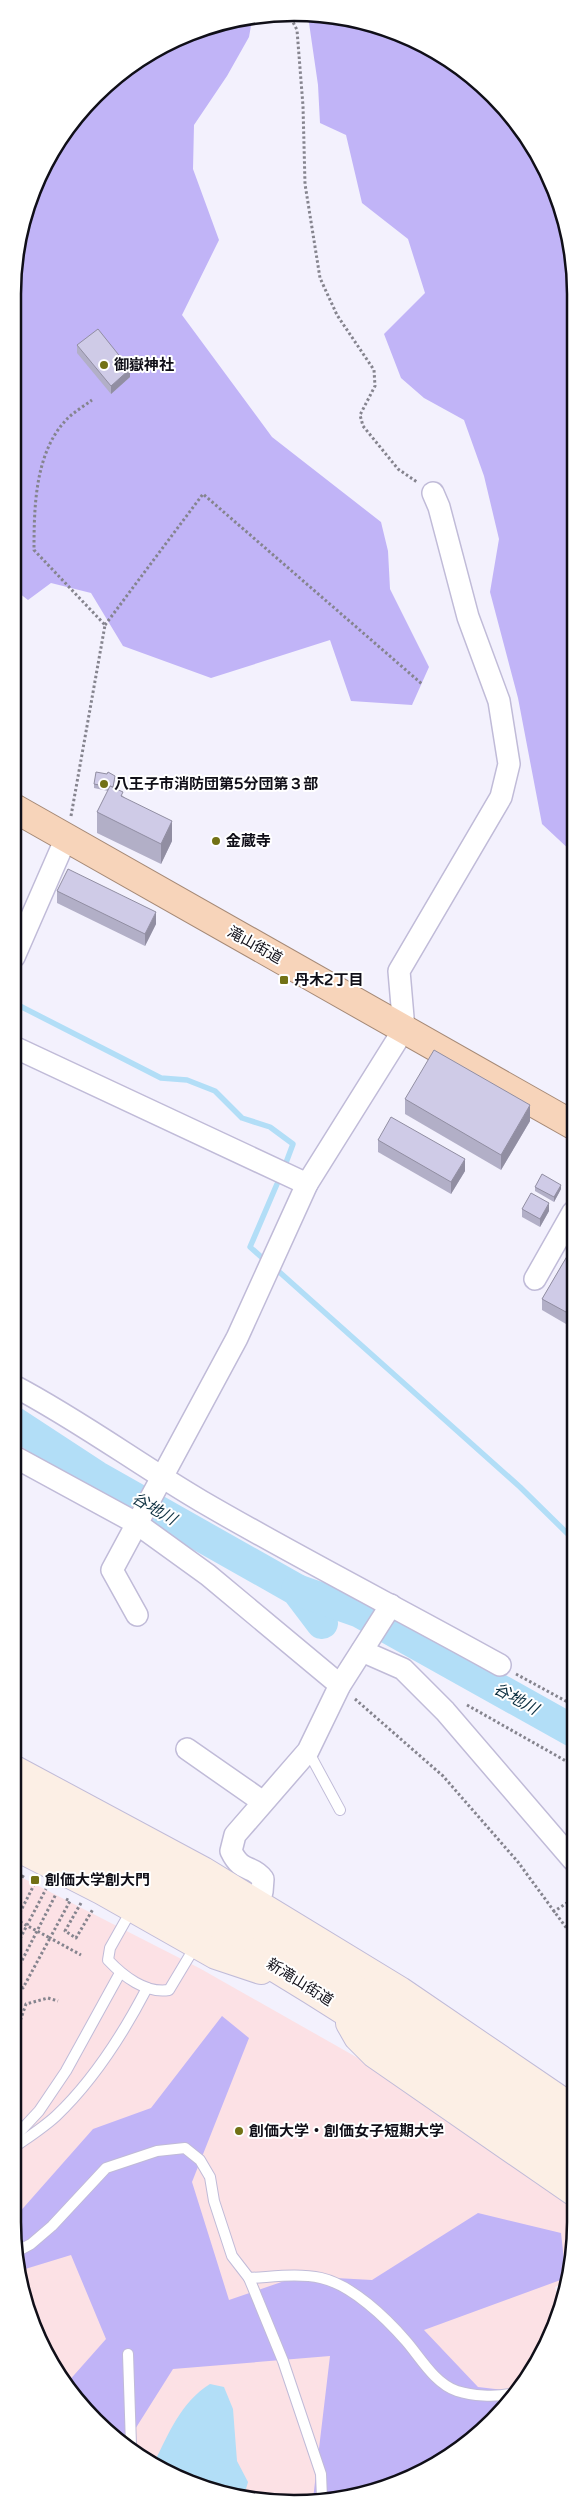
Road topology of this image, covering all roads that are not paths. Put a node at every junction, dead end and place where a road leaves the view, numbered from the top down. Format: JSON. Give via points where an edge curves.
{"nodes":[{"id":1,"x":433,"y":493,"type":"road end"},
{"id":2,"x":21,"y":812,"type":"edge"},
{"id":3,"x":66,"y":838,"type":"junction"},
{"id":4,"x":21,"y":941,"type":"edge"},
{"id":5,"x":404,"y":1029,"type":"junction"},
{"id":6,"x":21,"y":1050,"type":"edge"},
{"id":7,"x":567,"y":1122,"type":"edge"},
{"id":8,"x":308,"y":1184,"type":"junction"},
{"id":9,"x":567,"y":1222,"type":"edge"},
{"id":10,"x":535,"y":1278,"type":"dead end"},
{"id":11,"x":21,"y":1390,"type":"edge"},
{"id":12,"x":21,"y":1460,"type":"edge"},
{"id":13,"x":160,"y":1482,"type":"junction"},
{"id":14,"x":138,"y":1521,"type":"junction"},
{"id":15,"x":389,"y":1607,"type":"junction"},
{"id":16,"x":137,"y":1615,"type":"dead end"},
{"id":17,"x":365,"y":1646,"type":"junction"},
{"id":18,"x":500,"y":1665,"type":"road end"},
{"id":19,"x":340,"y":1685,"type":"junction"},
{"id":20,"x":187,"y":1749,"type":"dead end"},
{"id":21,"x":308,"y":1751,"type":"junction"},
{"id":22,"x":21,"y":1773,"type":"edge"},
{"id":23,"x":21,"y":1797,"type":"edge"},
{"id":24,"x":263,"y":1802,"type":"junction"},
{"id":25,"x":340,"y":1810,"type":"dead end"},
{"id":26,"x":21,"y":1824,"type":"edge"},
{"id":27,"x":21,"y":1848,"type":"edge"},
{"id":28,"x":567,"y":1853,"type":"edge"},
{"id":29,"x":254,"y":1902,"type":"junction"},
{"id":30,"x":133,"y":1908,"type":"junction"},
{"id":31,"x":197,"y":1945,"type":"junction"},
{"id":32,"x":120,"y":1973,"type":"junction"},
{"id":33,"x":298,"y":1982,"type":"junction"},
{"id":34,"x":147,"y":1988,"type":"junction"},
{"id":35,"x":340,"y":2008,"type":"junction"},
{"id":36,"x":567,"y":2105,"type":"edge"},
{"id":37,"x":21,"y":2131,"type":"edge"},
{"id":38,"x":567,"y":2131,"type":"edge"},
{"id":39,"x":21,"y":2142,"type":"edge"},
{"id":40,"x":567,"y":2162,"type":"edge"},
{"id":41,"x":567,"y":2188,"type":"edge"},
{"id":42,"x":23,"y":2248,"type":"edge"},
{"id":43,"x":249,"y":2278,"type":"junction"},
{"id":44,"x":128,"y":2354,"type":"dead end"},
{"id":45,"x":504,"y":2395,"type":"edge"},
{"id":46,"x":131,"y":2440,"type":"edge"},
{"id":47,"x":322,"y":2493,"type":"edge"}],
"edges":[{"from":1,"to":5,"type":"street","via":[[468,617],[499,701],[509,764],[501,797],[399,971]]},
{"from":2,"to":3,"type":"highway","name":"滝山街道"},
{"from":3,"to":4,"type":"street"},
{"from":3,"to":5,"type":"highway","name":"滝山街道"},
{"from":5,"to":7,"type":"highway","name":"滝山街道"},
{"from":5,"to":8,"type":"street"},
{"from":6,"to":8,"type":"street"},
{"from":8,"to":13,"type":"street","via":[[237,1338]]},
{"from":9,"to":10,"type":"street"},
{"from":11,"to":13,"type":"street","via":[[84,1426]]},
{"from":12,"to":14,"type":"street"},
{"from":13,"to":14,"type":"street"},
{"from":13,"to":15,"type":"street"},
{"from":14,"to":16,"type":"street","via":[[112,1570]]},
{"from":14,"to":19,"type":"street"},
{"from":15,"to":17,"type":"street"},
{"from":15,"to":18,"type":"street"},
{"from":17,"to":19,"type":"street"},
{"from":17,"to":28,"type":"street","via":[[403,1670],[445,1710]]},
{"from":19,"to":21,"type":"street"},
{"from":20,"to":24,"type":"street"},
{"from":21,"to":24,"type":"street"},
{"from":21,"to":25,"type":"lane"},
{"from":22,"to":29,"type":"main road"},
{"from":23,"to":38,"type":"main road","name":"新滝山街道","via":[[248,1923],[500,2084]]},
{"from":24,"to":29,"type":"street","via":[[235,1835],[231,1851],[237,1863],[258,1872],[263,1879],[262,1892]]},
{"from":26,"to":33,"type":"main road","name":"新滝山街道","via":[[180,1910]]},
{"from":27,"to":30,"type":"main road"},
{"from":29,"to":36,"type":"main road","via":[[400,1991]]},
{"from":30,"to":31,"type":"main road"},
{"from":30,"to":32,"type":"lane","via":[[110,1948],[108,1960]]},
{"from":31,"to":33,"type":"main road","via":[[216,1956]]},
{"from":31,"to":34,"type":"lane","via":[[169,1990],[158,1992]]},
{"from":32,"to":34,"type":"lane"},
{"from":32,"to":37,"type":"lane","via":[[66,2071]]},
{"from":33,"to":35,"type":"main road","name":"新滝山街道"},
{"from":34,"to":39,"type":"lane","via":[[111,2050],[82,2086],[55,2116]]},
{"from":35,"to":40,"type":"main road","name":"新滝山街道","via":[[503,2115]]},
{"from":35,"to":41,"type":"main road","via":[[358,2037],[375,2054]]},
{"from":42,"to":43,"type":"lane","via":[[52,2226],[106,2168],[157,2151],[186,2148],[200,2160],[210,2177],[214,2201],[232,2256]]},
{"from":43,"to":45,"type":"lane","via":[[322,2278],[367,2303],[438,2378],[456,2391],[496,2397]]},
{"from":43,"to":47,"type":"lane","via":[[283,2361],[321,2474]]},
{"from":44,"to":46,"type":"lane"}]}
